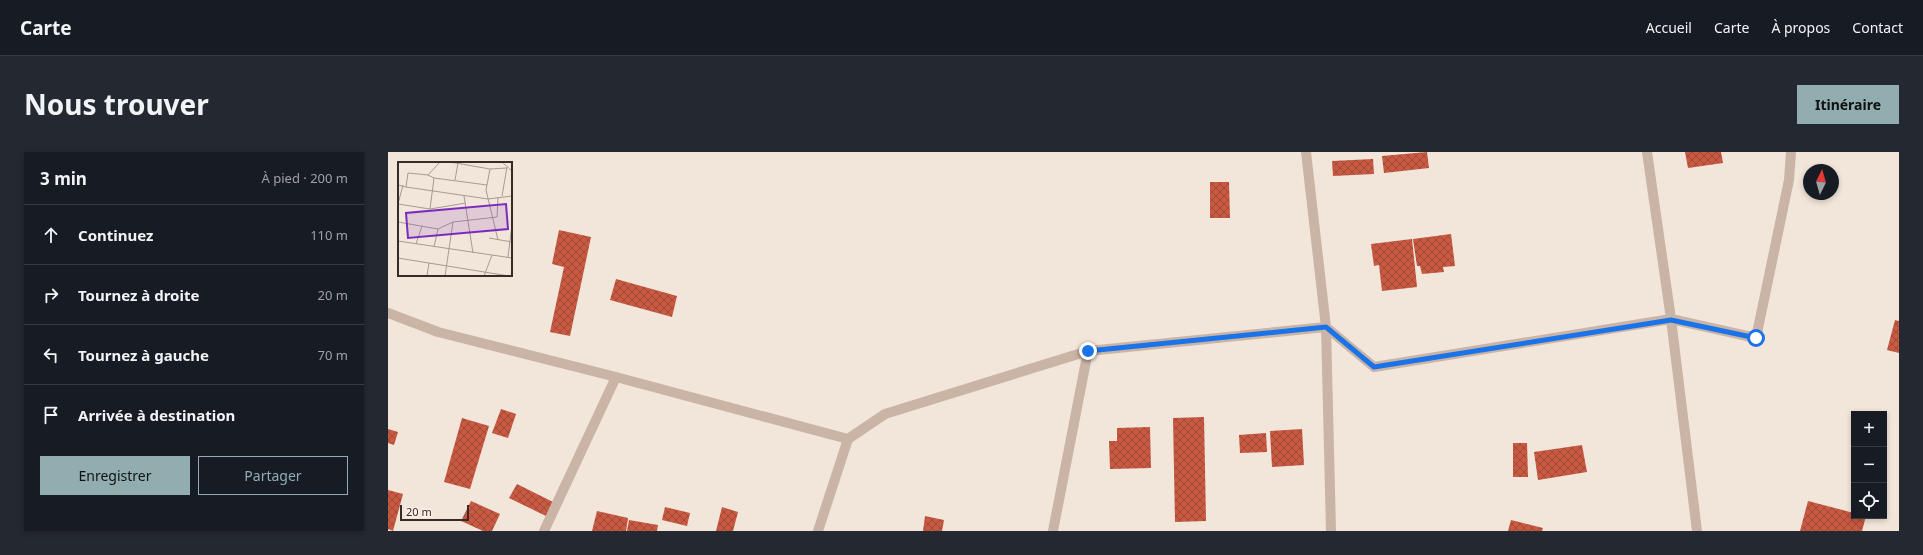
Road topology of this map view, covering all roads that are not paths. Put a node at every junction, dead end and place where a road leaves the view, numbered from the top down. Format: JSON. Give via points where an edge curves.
{"nodes":[{"id":1,"x":1306,"y":152,"type":"edge"},
{"id":2,"x":1647,"y":152,"type":"edge"},
{"id":3,"x":1791,"y":152,"type":"edge"},
{"id":4,"x":388,"y":313,"type":"edge"},
{"id":5,"x":1671,"y":320,"type":"junction"},
{"id":6,"x":1326,"y":327,"type":"junction"},
{"id":7,"x":1088,"y":351,"type":"junction"},
{"id":8,"x":616,"y":377,"type":"junction"},
{"id":9,"x":848,"y":439,"type":"junction"},
{"id":10,"x":544,"y":531,"type":"edge"},
{"id":11,"x":818,"y":531,"type":"edge"},
{"id":12,"x":1053,"y":531,"type":"edge"},
{"id":13,"x":1331,"y":531,"type":"edge"},
{"id":14,"x":1697,"y":531,"type":"edge"}],
"edges":[{"from":1,"to":6,"type":"street"},
{"from":2,"to":5,"type":"street"},
{"from":3,"to":5,"type":"street","via":[[1789,180],[1756,338]]},
{"from":4,"to":8,"type":"street","via":[[438,332]]},
{"from":5,"to":6,"type":"street","via":[[1374,367]]},
{"from":5,"to":14,"type":"street"},
{"from":6,"to":7,"type":"street"},
{"from":6,"to":13,"type":"street"},
{"from":7,"to":9,"type":"street","via":[[885,414]]},
{"from":7,"to":12,"type":"street"},
{"from":8,"to":9,"type":"street"},
{"from":8,"to":10,"type":"street"},
{"from":9,"to":11,"type":"street"}]}
